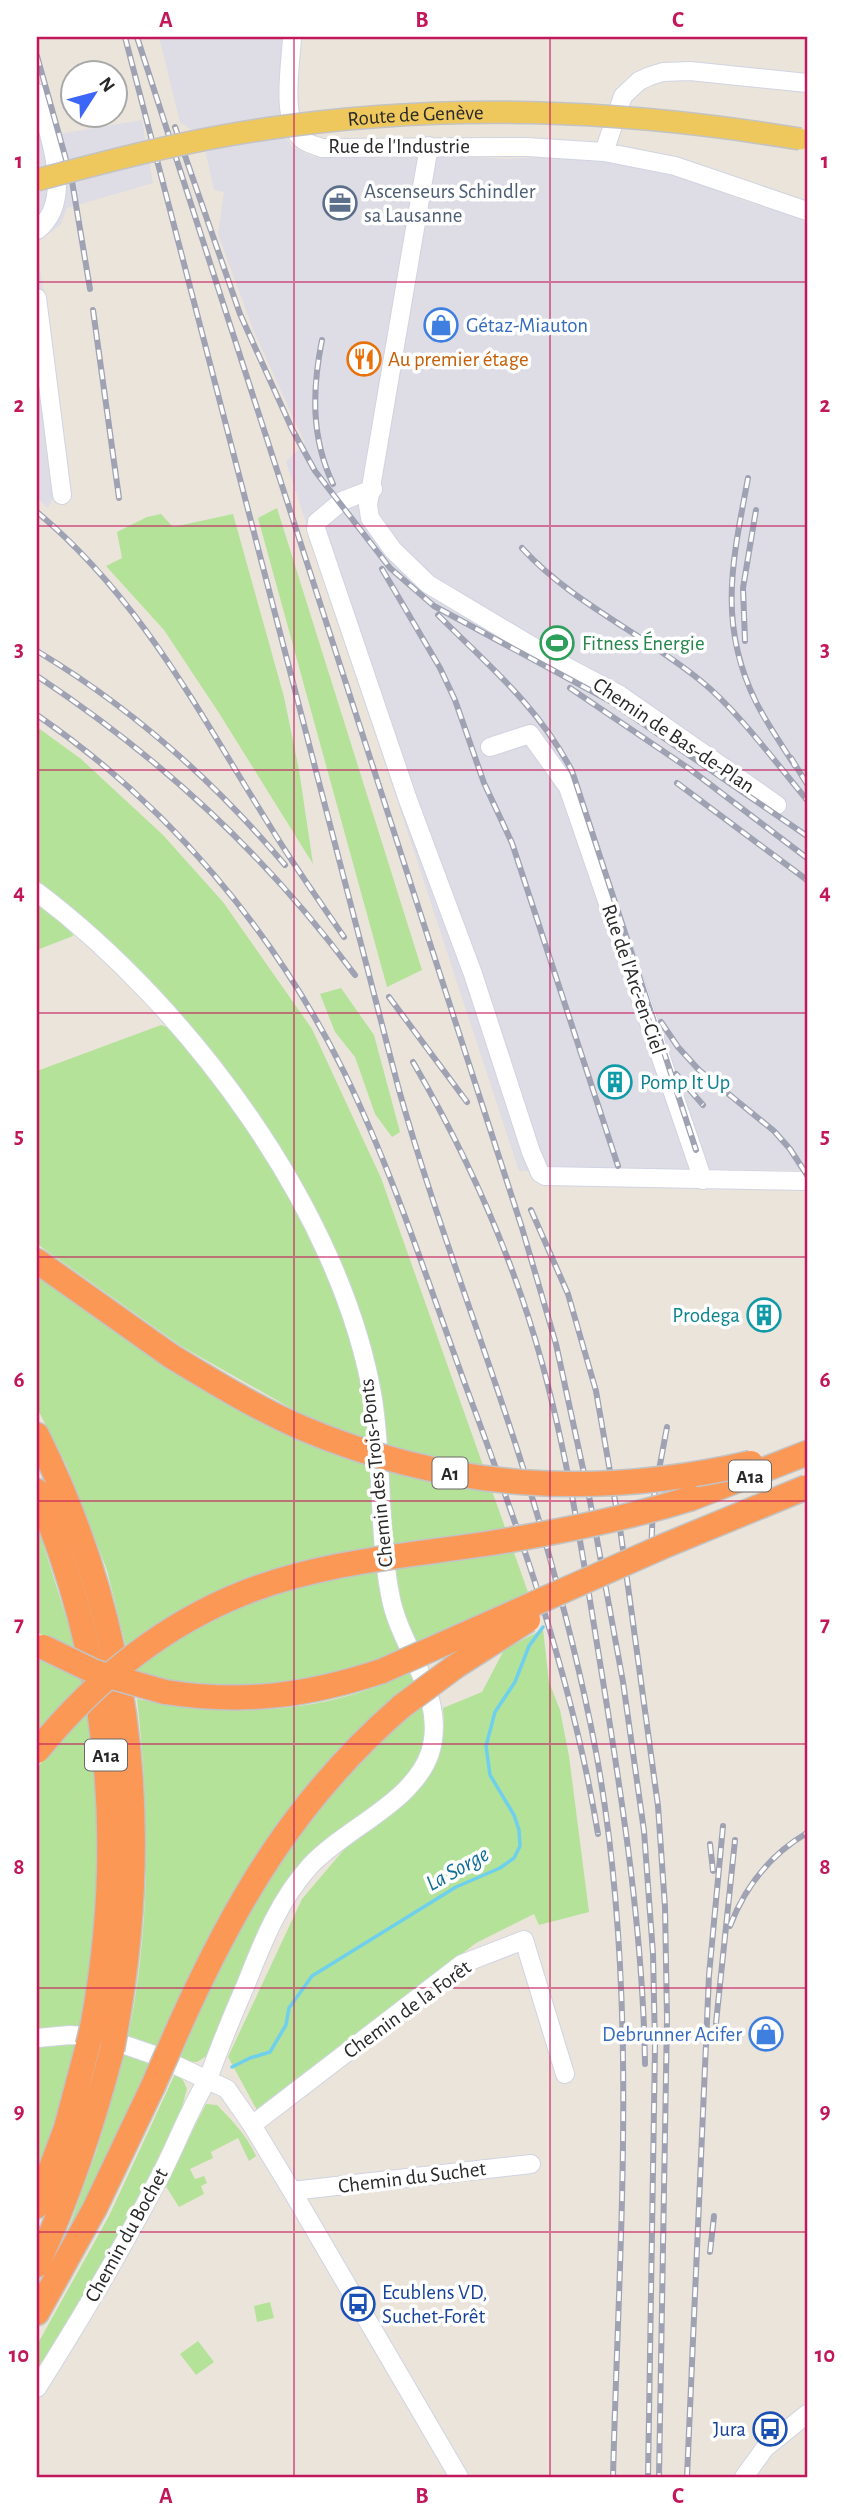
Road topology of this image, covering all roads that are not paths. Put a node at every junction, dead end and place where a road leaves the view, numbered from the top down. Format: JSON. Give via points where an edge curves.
{"nodes":[{"id":1,"x":292,"y":37,"type":"edge"},
{"id":2,"x":807,"y":83,"type":"edge"},
{"id":3,"x":37,"y":93,"type":"edge"},
{"id":4,"x":800,"y":139,"type":"dead end"},
{"id":5,"x":44,"y":145,"type":"edge"},
{"id":6,"x":429,"y":146,"type":"junction"},
{"id":7,"x":604,"y":152,"type":"junction"},
{"id":8,"x":37,"y":180,"type":"edge"},
{"id":9,"x":807,"y":211,"type":"edge"},
{"id":10,"x":37,"y":230,"type":"edge"},
{"id":11,"x":37,"y":298,"type":"edge"},
{"id":12,"x":373,"y":489,"type":"junction"},
{"id":13,"x":62,"y":495,"type":"dead end"},
{"id":14,"x":489,"y":747,"type":"dead end"},
{"id":15,"x":777,"y":805,"type":"dead end"},
{"id":16,"x":37,"y":892,"type":"edge"},
{"id":17,"x":703,"y":1180,"type":"junction"},
{"id":18,"x":807,"y":1181,"type":"edge"},
{"id":19,"x":37,"y":1261,"type":"edge"},
{"id":20,"x":37,"y":1435,"type":"edge"},
{"id":21,"x":807,"y":1452,"type":"edge"},
{"id":22,"x":807,"y":1487,"type":"edge"},
{"id":23,"x":37,"y":1491,"type":"edge"},
{"id":24,"x":611,"y":1569,"type":"junction"},
{"id":25,"x":40,"y":1645,"type":"edge"},
{"id":26,"x":37,"y":1751,"type":"edge"},
{"id":27,"x":37,"y":2038,"type":"edge"},
{"id":28,"x":102,"y":2039,"type":"junction"},
{"id":29,"x":565,"y":2074,"type":"dead end"},
{"id":30,"x":208,"y":2079,"type":"junction"},
{"id":31,"x":252,"y":2125,"type":"junction"},
{"id":32,"x":531,"y":2164,"type":"dead end"},
{"id":33,"x":292,"y":2191,"type":"junction"},
{"id":34,"x":37,"y":2206,"type":"edge"},
{"id":35,"x":37,"y":2265,"type":"edge"},
{"id":36,"x":37,"y":2313,"type":"edge"},
{"id":37,"x":37,"y":2388,"type":"edge"},
{"id":38,"x":807,"y":2414,"type":"edge"},
{"id":39,"x":459,"y":2477,"type":"edge"},
{"id":40,"x":744,"y":2477,"type":"edge"}],
"edges":[{"from":1,"to":6,"type":"street","name":"Rue de l'Industrie","via":[[289,115],[299,137],[322,148]]},
{"from":2,"to":7,"type":"street","via":[[690,71],[650,75],[623,96]]},
{"from":3,"to":5,"type":"street"},
{"from":4,"to":8,"type":"main road","name":"Route de Genève","bridge":true,"via":[[592,113],[431,113],[263,129]]},
{"from":5,"to":10,"type":"street","via":[[57,191],[47,222]]},
{"from":6,"to":7,"type":"street","name":"Rue de l'Industrie"},
{"from":6,"to":12,"type":"street","name":"Chemin de Bas-de-Plan"},
{"from":7,"to":9,"type":"street","name":"Rue de l'Industrie","via":[[675,166]]},
{"from":11,"to":13,"type":"street"},
{"from":12,"to":15,"type":"street","name":"Chemin de Bas-de-Plan","via":[[370,518],[393,550],[428,584],[620,695]]},
{"from":12,"to":17,"type":"street","via":[[342,501],[317,522],[316,529],[540,1173]]},
{"from":14,"to":17,"type":"street","name":"Rue de l'Arc-en-Ciel","via":[[530,734],[568,787]]},
{"from":16,"to":30,"type":"street","name":"Chemin des Trois-Ponts","via":[[79,924],[186,1034],[277,1161],[325,1249],[347,1298],[373,1400],[391,1601],[433,1710],[431,1748],[418,1776],[331,1845],[283,1903]]},
{"from":17,"to":18,"type":"street"},
{"from":19,"to":21,"type":"highway","number":"A1","bridge":true,"via":[[171,1356],[238,1396],[301,1427],[400,1462],[473,1478],[544,1485],[626,1484]]},
{"from":20,"to":28,"type":"highway","number":"A1a","via":[[69,1507],[98,1592],[128,1737],[134,1882],[128,1960]]},
{"from":21,"to":26,"type":"highway","number":"A1a","bridge":true,"via":[[692,1498],[632,1515],[518,1539],[340,1565],[245,1592],[186,1621],[127,1660],[75,1707]]},
{"from":22,"to":24,"type":"highway","bridge":true},
{"from":23,"to":28,"type":"highway","number":"A1a","via":[[79,1610],[107,1763],[111,1840]]},
{"from":24,"to":25,"type":"highway","bridge":true,"via":[[382,1671],[289,1695],[215,1698],[164,1692],[95,1672]]},
{"from":24,"to":36,"type":"highway","bridge":true,"via":[[480,1650],[402,1706],[335,1771],[278,1842],[228,1925],[90,2217]]},
{"from":27,"to":30,"type":"street","via":[[102,2037]]},
{"from":28,"to":34,"type":"highway","number":"A1a"},
{"from":28,"to":35,"type":"highway","number":"A1a","via":[[100,2096]]},
{"from":29,"to":31,"type":"street","name":"Chemin de la Forêt","via":[[524,1940],[461,1964]]},
{"from":30,"to":31,"type":"street","via":[[227,2089]]},
{"from":30,"to":37,"type":"street","name":"Chemin du Bochet","via":[[159,2178]]},
{"from":31,"to":33,"type":"street"},
{"from":32,"to":33,"type":"street","name":"Chemin du Suchet"},
{"from":33,"to":39,"type":"street"},
{"from":38,"to":40,"type":"street","via":[[765,2448]]}]}
